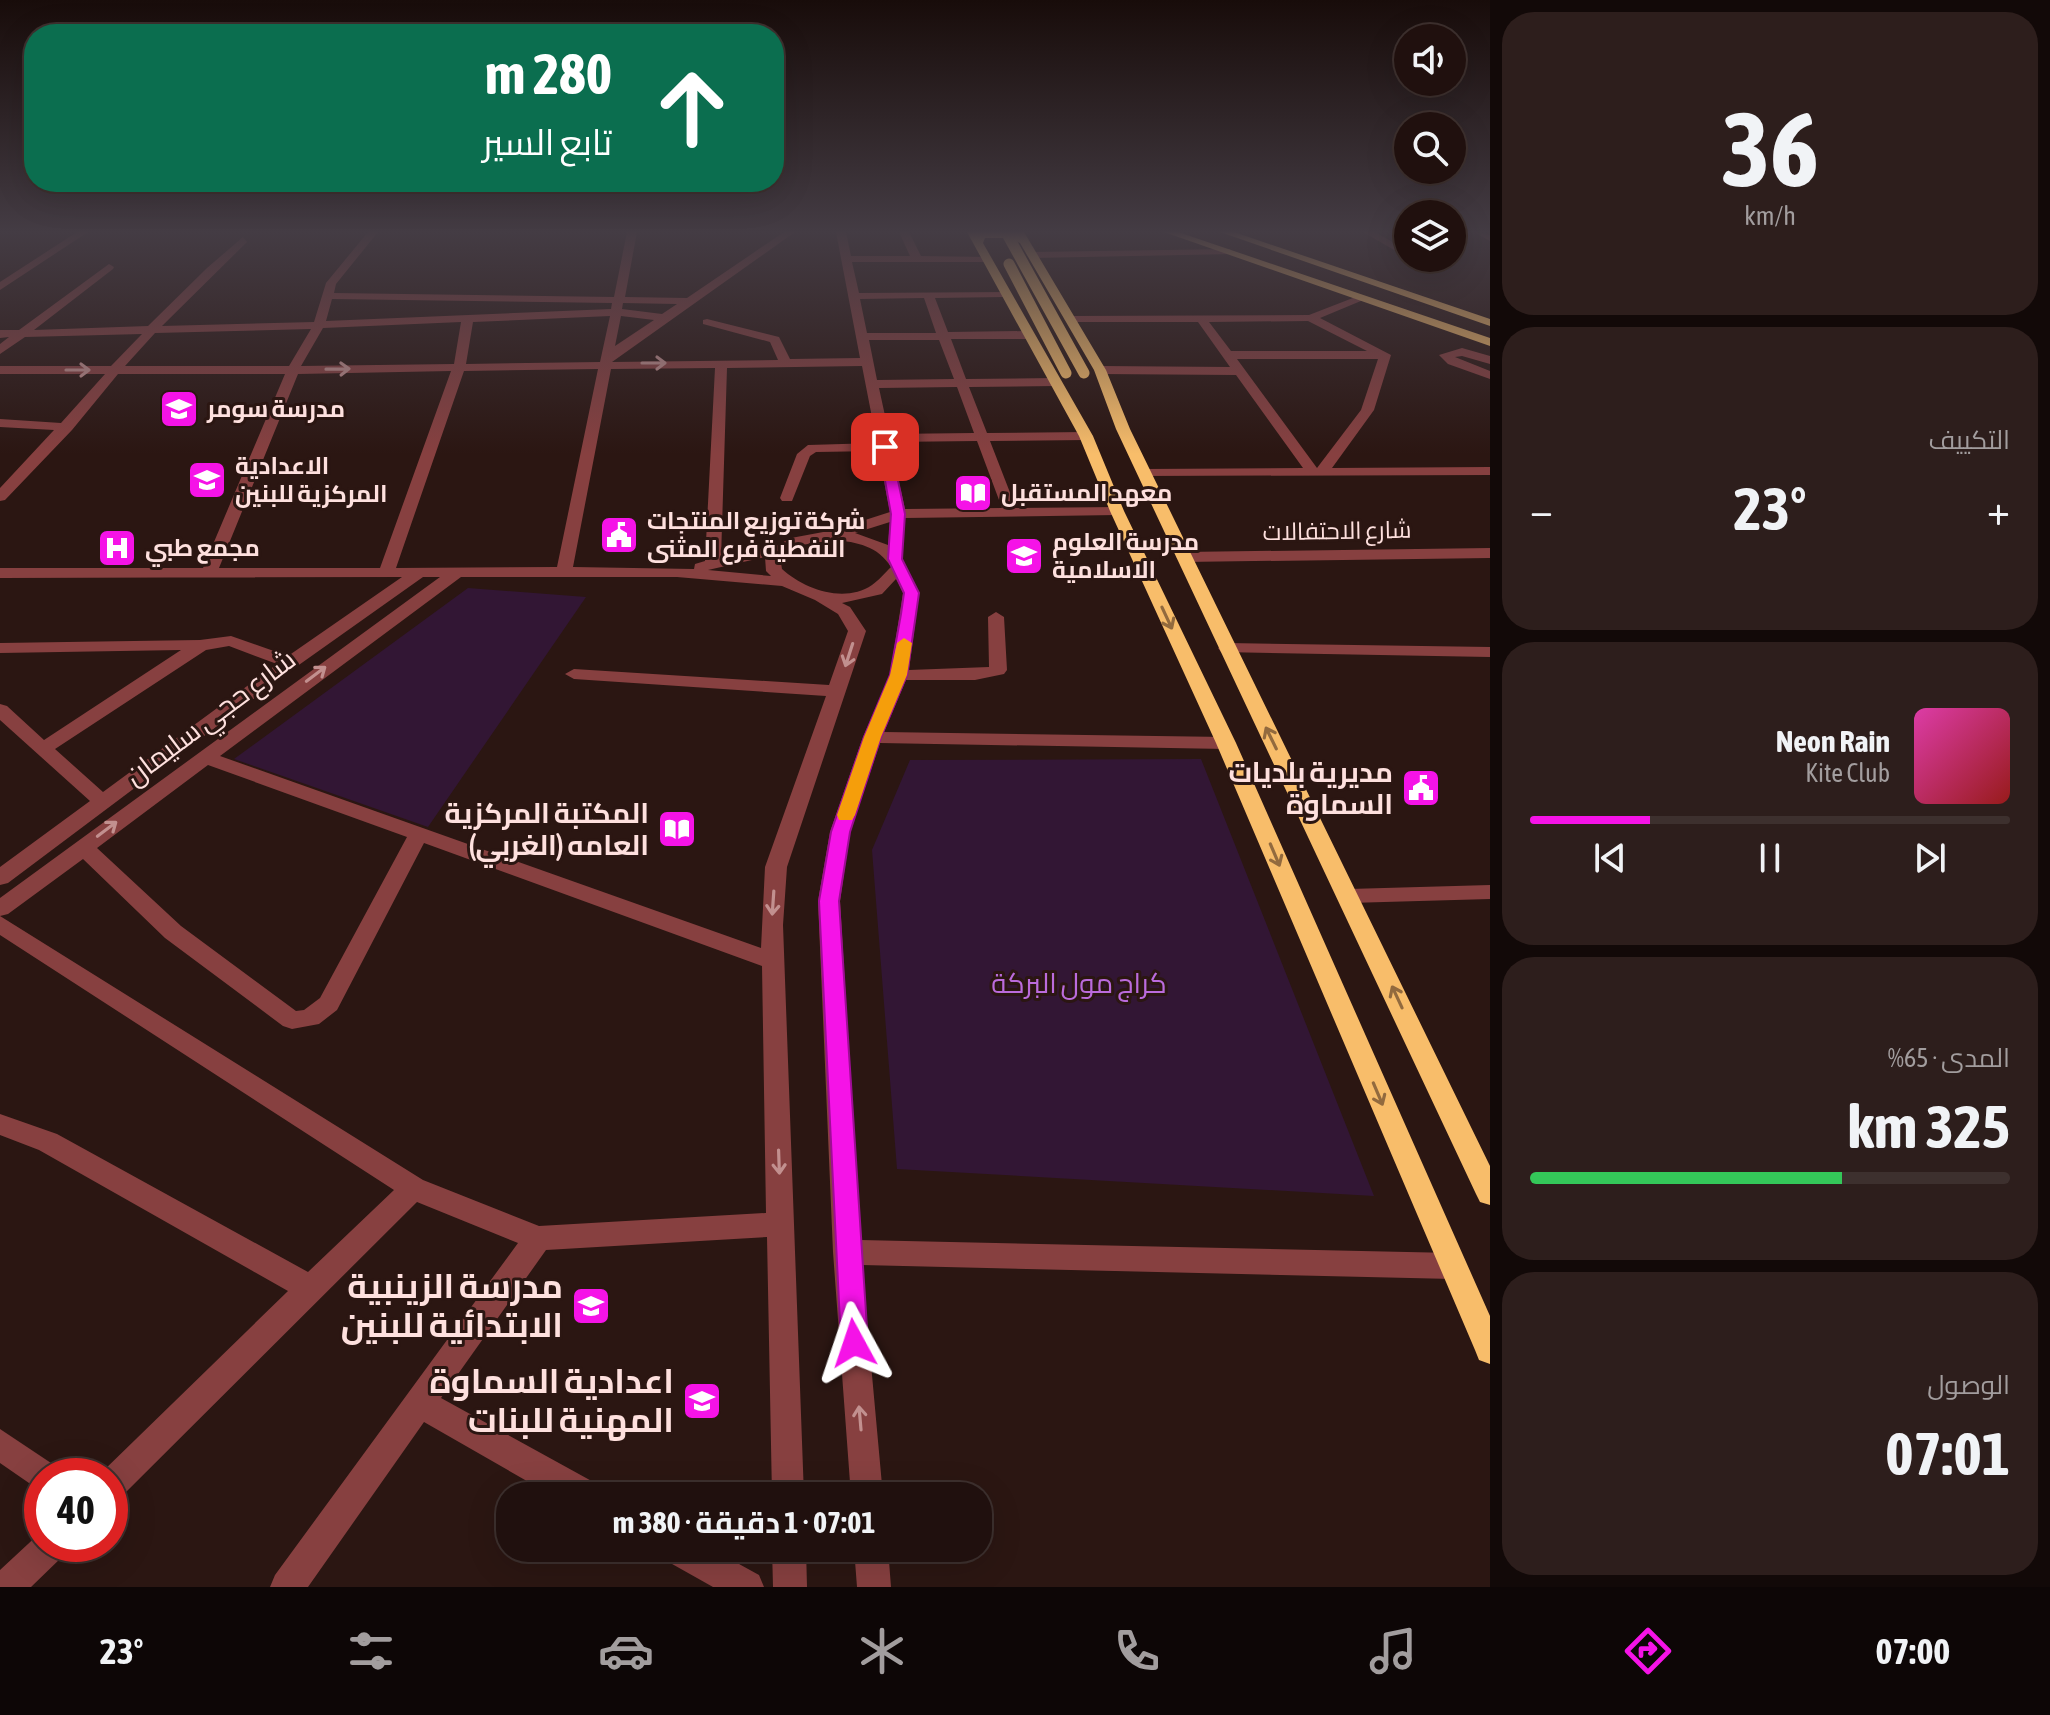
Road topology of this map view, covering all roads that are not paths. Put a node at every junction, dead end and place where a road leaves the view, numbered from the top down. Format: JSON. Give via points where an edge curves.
{"nodes":[{"id":1,"x":58,"y":306,"type":"edge"},
{"id":2,"x":173,"y":306,"type":"edge"},
{"id":3,"x":324,"y":306,"type":"edge"},
{"id":4,"x":604,"y":306,"type":"edge"},
{"id":5,"x":617,"y":306,"type":"edge"},
{"id":6,"x":621,"y":306,"type":"edge"},
{"id":7,"x":682,"y":306,"type":"edge"},
{"id":8,"x":856,"y":306,"type":"edge"},
{"id":9,"x":932,"y":306,"type":"edge"},
{"id":10,"x":1011,"y":306,"type":"edge"},
{"id":11,"x":1031,"y":306,"type":"edge"},
{"id":12,"x":1047,"y":306,"type":"edge"},
{"id":13,"x":1062,"y":306,"type":"edge"},
{"id":14,"x":1341,"y":306,"type":"edge"},
{"id":15,"x":1385,"y":306,"type":"edge"},
{"id":16,"x":1420,"y":306,"type":"edge"},
{"id":17,"x":1423,"y":306,"type":"edge"},
{"id":18,"x":1427,"y":306,"type":"edge"},
{"id":19,"x":468,"y":317,"type":"junction"},
{"id":20,"x":1200,"y":317,"type":"junction"},
{"id":21,"x":664,"y":318,"type":"junction"},
{"id":22,"x":1310,"y":318,"type":"junction"},
{"id":23,"x":1070,"y":319,"type":"junction"},
{"id":24,"x":707,"y":322,"type":"dead end"},
{"id":25,"x":319,"y":325,"type":"junction"},
{"id":26,"x":149,"y":329,"type":"junction"},
{"id":27,"x":1490,"y":329,"type":"edge"},
{"id":28,"x":23,"y":333,"type":"junction"},
{"id":29,"x":0,"y":334,"type":"edge"},
{"id":30,"x":1027,"y":335,"type":"junction"},
{"id":31,"x":943,"y":336,"type":"junction"},
{"id":32,"x":863,"y":337,"type":"junction"},
{"id":33,"x":1490,"y":342,"type":"edge"},
{"id":34,"x":0,"y":350,"type":"edge"},
{"id":35,"x":1227,"y":355,"type":"junction"},
{"id":36,"x":1385,"y":355,"type":"junction"},
{"id":37,"x":608,"y":360,"type":"junction"},
{"id":38,"x":1490,"y":360,"type":"edge"},
{"id":39,"x":785,"y":362,"type":"junction"},
{"id":40,"x":866,"y":362,"type":"junction"},
{"id":41,"x":721,"y":363,"type":"junction"},
{"id":42,"x":460,"y":365,"type":"junction"},
{"id":43,"x":0,"y":370,"type":"edge"},
{"id":44,"x":117,"y":370,"type":"junction"},
{"id":45,"x":293,"y":370,"type":"junction"},
{"id":46,"x":1100,"y":370,"type":"junction"},
{"id":47,"x":1238,"y":371,"type":"junction"},
{"id":48,"x":1490,"y":375,"type":"edge"},
{"id":49,"x":1055,"y":382,"type":"junction"},
{"id":50,"x":871,"y":384,"type":"junction"},
{"id":51,"x":960,"y":384,"type":"junction"},
{"id":52,"x":0,"y":423,"type":"edge"},
{"id":53,"x":67,"y":427,"type":"junction"},
{"id":54,"x":1082,"y":428,"type":"junction"},
{"id":55,"x":1123,"y":429,"type":"junction"},
{"id":56,"x":984,"y":436,"type":"junction"},
{"id":57,"x":884,"y":442,"type":"junction"},
{"id":58,"x":1490,"y":471,"type":"edge"},
{"id":59,"x":1144,"y":473,"type":"junction"},
{"id":60,"x":1318,"y":473,"type":"junction"},
{"id":61,"x":6,"y":485,"type":"edge"},
{"id":62,"x":0,"y":497,"type":"edge"},
{"id":63,"x":787,"y":498,"type":"dead end"},
{"id":64,"x":1117,"y":511,"type":"junction"},
{"id":65,"x":1011,"y":513,"type":"junction"},
{"id":66,"x":898,"y":514,"type":"junction"},
{"id":67,"x":834,"y":535,"type":"junction"},
{"id":68,"x":777,"y":550,"type":"junction"},
{"id":69,"x":1490,"y":553,"type":"edge"},
{"id":70,"x":1184,"y":557,"type":"junction"},
{"id":71,"x":897,"y":563,"type":"junction"},
{"id":72,"x":713,"y":565,"type":"junction"},
{"id":73,"x":421,"y":571,"type":"junction"},
{"id":74,"x":209,"y":572,"type":"junction"},
{"id":75,"x":677,"y":572,"type":"junction"},
{"id":76,"x":0,"y":573,"type":"edge"},
{"id":77,"x":386,"y":573,"type":"junction"},
{"id":78,"x":456,"y":573,"type":"junction"},
{"id":79,"x":564,"y":574,"type":"junction"},
{"id":80,"x":780,"y":582,"type":"junction"},
{"id":81,"x":820,"y":596,"type":"junction"},
{"id":82,"x":996,"y":617,"type":"dead end"},
{"id":83,"x":201,"y":645,"type":"junction"},
{"id":84,"x":0,"y":648,"type":"edge"},
{"id":85,"x":1227,"y":648,"type":"junction"},
{"id":86,"x":1489,"y":652,"type":"edge"},
{"id":87,"x":290,"y":663,"type":"junction"},
{"id":88,"x":574,"y":674,"type":"dead end"},
{"id":89,"x":899,"y":675,"type":"junction"},
{"id":90,"x":838,"y":691,"type":"junction"},
{"id":91,"x":0,"y":710,"type":"edge"},
{"id":92,"x":872,"y":737,"type":"junction"},
{"id":93,"x":1226,"y":743,"type":"junction"},
{"id":94,"x":43,"y":749,"type":"junction"},
{"id":95,"x":204,"y":757,"type":"junction"},
{"id":96,"x":104,"y":803,"type":"junction"},
{"id":97,"x":419,"y":834,"type":"junction"},
{"id":98,"x":83,"y":847,"type":"junction"},
{"id":99,"x":0,"y":878,"type":"edge"},
{"id":100,"x":1490,"y":892,"type":"edge"},
{"id":101,"x":1349,"y":896,"type":"junction"},
{"id":102,"x":0,"y":909,"type":"edge"},
{"id":103,"x":0,"y":924,"type":"edge"},
{"id":104,"x":773,"y":961,"type":"junction"},
{"id":105,"x":0,"y":1124,"type":"edge"},
{"id":106,"x":413,"y":1188,"type":"junction"},
{"id":107,"x":1490,"y":1194,"type":"edge"},
{"id":108,"x":781,"y":1224,"type":"junction"},
{"id":109,"x":538,"y":1238,"type":"junction"},
{"id":110,"x":847,"y":1252,"type":"junction"},
{"id":111,"x":1453,"y":1266,"type":"junction"},
{"id":112,"x":311,"y":1289,"type":"junction"},
{"id":113,"x":1490,"y":1350,"type":"edge"},
{"id":114,"x":420,"y":1403,"type":"junction"},
{"id":115,"x":0,"y":1444,"type":"edge"},
{"id":116,"x":24,"y":1462,"type":"edge"},
{"id":117,"x":128,"y":1468,"type":"edge"},
{"id":118,"x":560,"y":1482,"type":"edge"},
{"id":119,"x":788,"y":1482,"type":"edge"},
{"id":120,"x":866,"y":1482,"type":"edge"},
{"id":121,"x":33,"y":1562,"type":"edge"},
{"id":122,"x":702,"y":1562,"type":"edge"},
{"id":123,"x":789,"y":1562,"type":"edge"},
{"id":124,"x":872,"y":1562,"type":"edge"},
{"id":125,"x":7,"y":1587,"type":"edge"},
{"id":126,"x":287,"y":1587,"type":"edge"},
{"id":127,"x":747,"y":1587,"type":"edge"},
{"id":128,"x":790,"y":1587,"type":"edge"},
{"id":129,"x":874,"y":1587,"type":"edge"}],
"edges":[{"from":1,"to":28,"type":"street"},
{"from":2,"to":26,"type":"street"},
{"from":3,"to":25,"type":"street"},
{"from":4,"to":19,"type":"street"},
{"from":5,"to":37,"type":"street"},
{"from":6,"to":21,"type":"street"},
{"from":7,"to":21,"type":"street"},
{"from":8,"to":32,"type":"street"},
{"from":9,"to":31,"type":"street"},
{"from":10,"to":30,"type":"main road"},
{"from":11,"to":54,"type":"main road","bridge":true,"via":[[1066,373]]},
{"from":12,"to":55,"type":"main road","bridge":true},
{"from":13,"to":23,"type":"main road"},
{"from":14,"to":22,"type":"street"},
{"from":15,"to":33,"type":"main road"},
{"from":16,"to":27,"type":"main road"},
{"from":17,"to":27,"type":"main road"},
{"from":18,"to":27,"type":"main road"},
{"from":19,"to":25,"type":"street"},
{"from":19,"to":42,"type":"street"},
{"from":20,"to":22,"type":"street"},
{"from":20,"to":23,"type":"street"},
{"from":20,"to":35,"type":"street"},
{"from":21,"to":37,"type":"street"},
{"from":22,"to":36,"type":"street"},
{"from":23,"to":46,"type":"main road"},
{"from":24,"to":39,"type":"street","via":[[775,340]]},
{"from":25,"to":26,"type":"street"},
{"from":25,"to":45,"type":"street"},
{"from":26,"to":28,"type":"street"},
{"from":26,"to":44,"type":"street"},
{"from":28,"to":29,"type":"street"},
{"from":28,"to":34,"type":"street"},
{"from":30,"to":31,"type":"street"},
{"from":30,"to":49,"type":"main road"},
{"from":31,"to":32,"type":"street"},
{"from":31,"to":51,"type":"street"},
{"from":32,"to":40,"type":"street"},
{"from":35,"to":36,"type":"street"},
{"from":35,"to":47,"type":"street"},
{"from":36,"to":60,"type":"street","via":[[1367,410]]},
{"from":37,"to":41,"type":"street","one_way":true},
{"from":37,"to":42,"type":"street"},
{"from":37,"to":79,"type":"street"},
{"from":38,"to":48,"type":"street","via":[[1462,352],[1445,355]]},
{"from":39,"to":40,"type":"street"},
{"from":39,"to":41,"type":"street"},
{"from":40,"to":50,"type":"street"},
{"from":41,"to":72,"type":"street"},
{"from":45,"to":42,"type":"street","one_way":true},
{"from":42,"to":77,"type":"street"},
{"from":43,"to":44,"type":"street","one_way":true},
{"from":44,"to":45,"type":"street"},
{"from":44,"to":53,"type":"street"},
{"from":45,"to":74,"type":"street"},
{"from":46,"to":47,"type":"street"},
{"from":46,"to":55,"type":"main road"},
{"from":47,"to":60,"type":"street"},
{"from":49,"to":51,"type":"street"},
{"from":49,"to":54,"type":"main road"},
{"from":50,"to":51,"type":"street"},
{"from":50,"to":57,"type":"street"},
{"from":51,"to":56,"type":"street"},
{"from":52,"to":53,"type":"street"},
{"from":53,"to":61,"type":"street"},
{"from":54,"to":56,"type":"street"},
{"from":54,"to":64,"type":"main road"},
{"from":55,"to":59,"type":"main road"},
{"from":56,"to":57,"type":"street"},
{"from":56,"to":65,"type":"street"},
{"from":57,"to":63,"type":"street","via":[[813,448],[804,454]]},
{"from":57,"to":66,"type":"street"},
{"from":58,"to":60,"type":"street"},
{"from":59,"to":60,"type":"street"},
{"from":59,"to":70,"type":"main road"},
{"from":61,"to":62,"type":"street"},
{"from":64,"to":65,"type":"street"},
{"from":64,"to":93,"type":"main road","one_way":true},
{"from":65,"to":66,"type":"street"},
{"from":66,"to":67,"type":"street"},
{"from":66,"to":71,"type":"street"},
{"from":67,"to":68,"type":"street","via":[[812,536]]},
{"from":67,"to":71,"type":"street","via":[[870,541]]},
{"from":68,"to":72,"type":"street"},
{"from":68,"to":80,"type":"street","via":[[771,571]]},
{"from":69,"to":70,"type":"street","name":"شارع الاحتفالات"},
{"from":70,"to":85,"type":"main road"},
{"from":71,"to":81,"type":"street","via":[[892,580],[880,589]]},
{"from":71,"to":89,"type":"street","via":[[911,593]]},
{"from":72,"to":75,"type":"street"},
{"from":73,"to":77,"type":"street"},
{"from":73,"to":78,"type":"street"},
{"from":73,"to":87,"type":"street","name":"شارع حجي سليمان"},
{"from":74,"to":76,"type":"street"},
{"from":74,"to":77,"type":"street"},
{"from":75,"to":79,"type":"street"},
{"from":75,"to":80,"type":"street"},
{"from":78,"to":79,"type":"street"},
{"from":95,"to":78,"type":"street","name":"شارع حجي سليمان","one_way":true},
{"from":80,"to":81,"type":"street"},
{"from":81,"to":90,"type":"street","one_way":true,"via":[[844,611],[857,631]]},
{"from":82,"to":89,"type":"street","via":[[998,670]]},
{"from":83,"to":84,"type":"street"},
{"from":83,"to":87,"type":"street","via":[[231,641]]},
{"from":83,"to":94,"type":"street"},
{"from":85,"to":86,"type":"street"},
{"from":101,"to":85,"type":"main road","one_way":true},
{"from":87,"to":96,"type":"street","name":"شارع حجي سليمان"},
{"from":88,"to":90,"type":"street"},
{"from":89,"to":92,"type":"street"},
{"from":90,"to":104,"type":"street","one_way":true,"via":[[776,867]]},
{"from":91,"to":94,"type":"street"},
{"from":92,"to":93,"type":"street"},
{"from":92,"to":110,"type":"street","via":[[840,832],[829,901]]},
{"from":93,"to":111,"type":"main road","one_way":true},
{"from":94,"to":96,"type":"street"},
{"from":95,"to":97,"type":"street"},
{"from":98,"to":95,"type":"street","name":"شارع حجي سليمان","one_way":true},
{"from":96,"to":99,"type":"street","name":"شارع حجي سليمان"},
{"from":97,"to":98,"type":"street","via":[[329,1004],[310,1018],[292,1020],[173,932]]},
{"from":97,"to":104,"type":"street"},
{"from":98,"to":102,"type":"street","name":"شارع حجي سليمان"},
{"from":100,"to":101,"type":"street"},
{"from":107,"to":101,"type":"main road","one_way":true},
{"from":103,"to":106,"type":"street"},
{"from":104,"to":108,"type":"street","one_way":true},
{"from":105,"to":112,"type":"street","via":[[48,1142]]},
{"from":106,"to":109,"type":"street"},
{"from":106,"to":112,"type":"street"},
{"from":108,"to":109,"type":"street"},
{"from":108,"to":119,"type":"street"},
{"from":109,"to":114,"type":"street"},
{"from":110,"to":111,"type":"street"},
{"from":120,"to":110,"type":"street","one_way":true},
{"from":111,"to":113,"type":"main road"},
{"from":112,"to":117,"type":"street"},
{"from":114,"to":118,"type":"street"},
{"from":114,"to":126,"type":"street"},
{"from":115,"to":116,"type":"street"},
{"from":121,"to":125,"type":"street"},
{"from":122,"to":127,"type":"street"},
{"from":123,"to":128,"type":"street"},
{"from":124,"to":129,"type":"street"}]}
